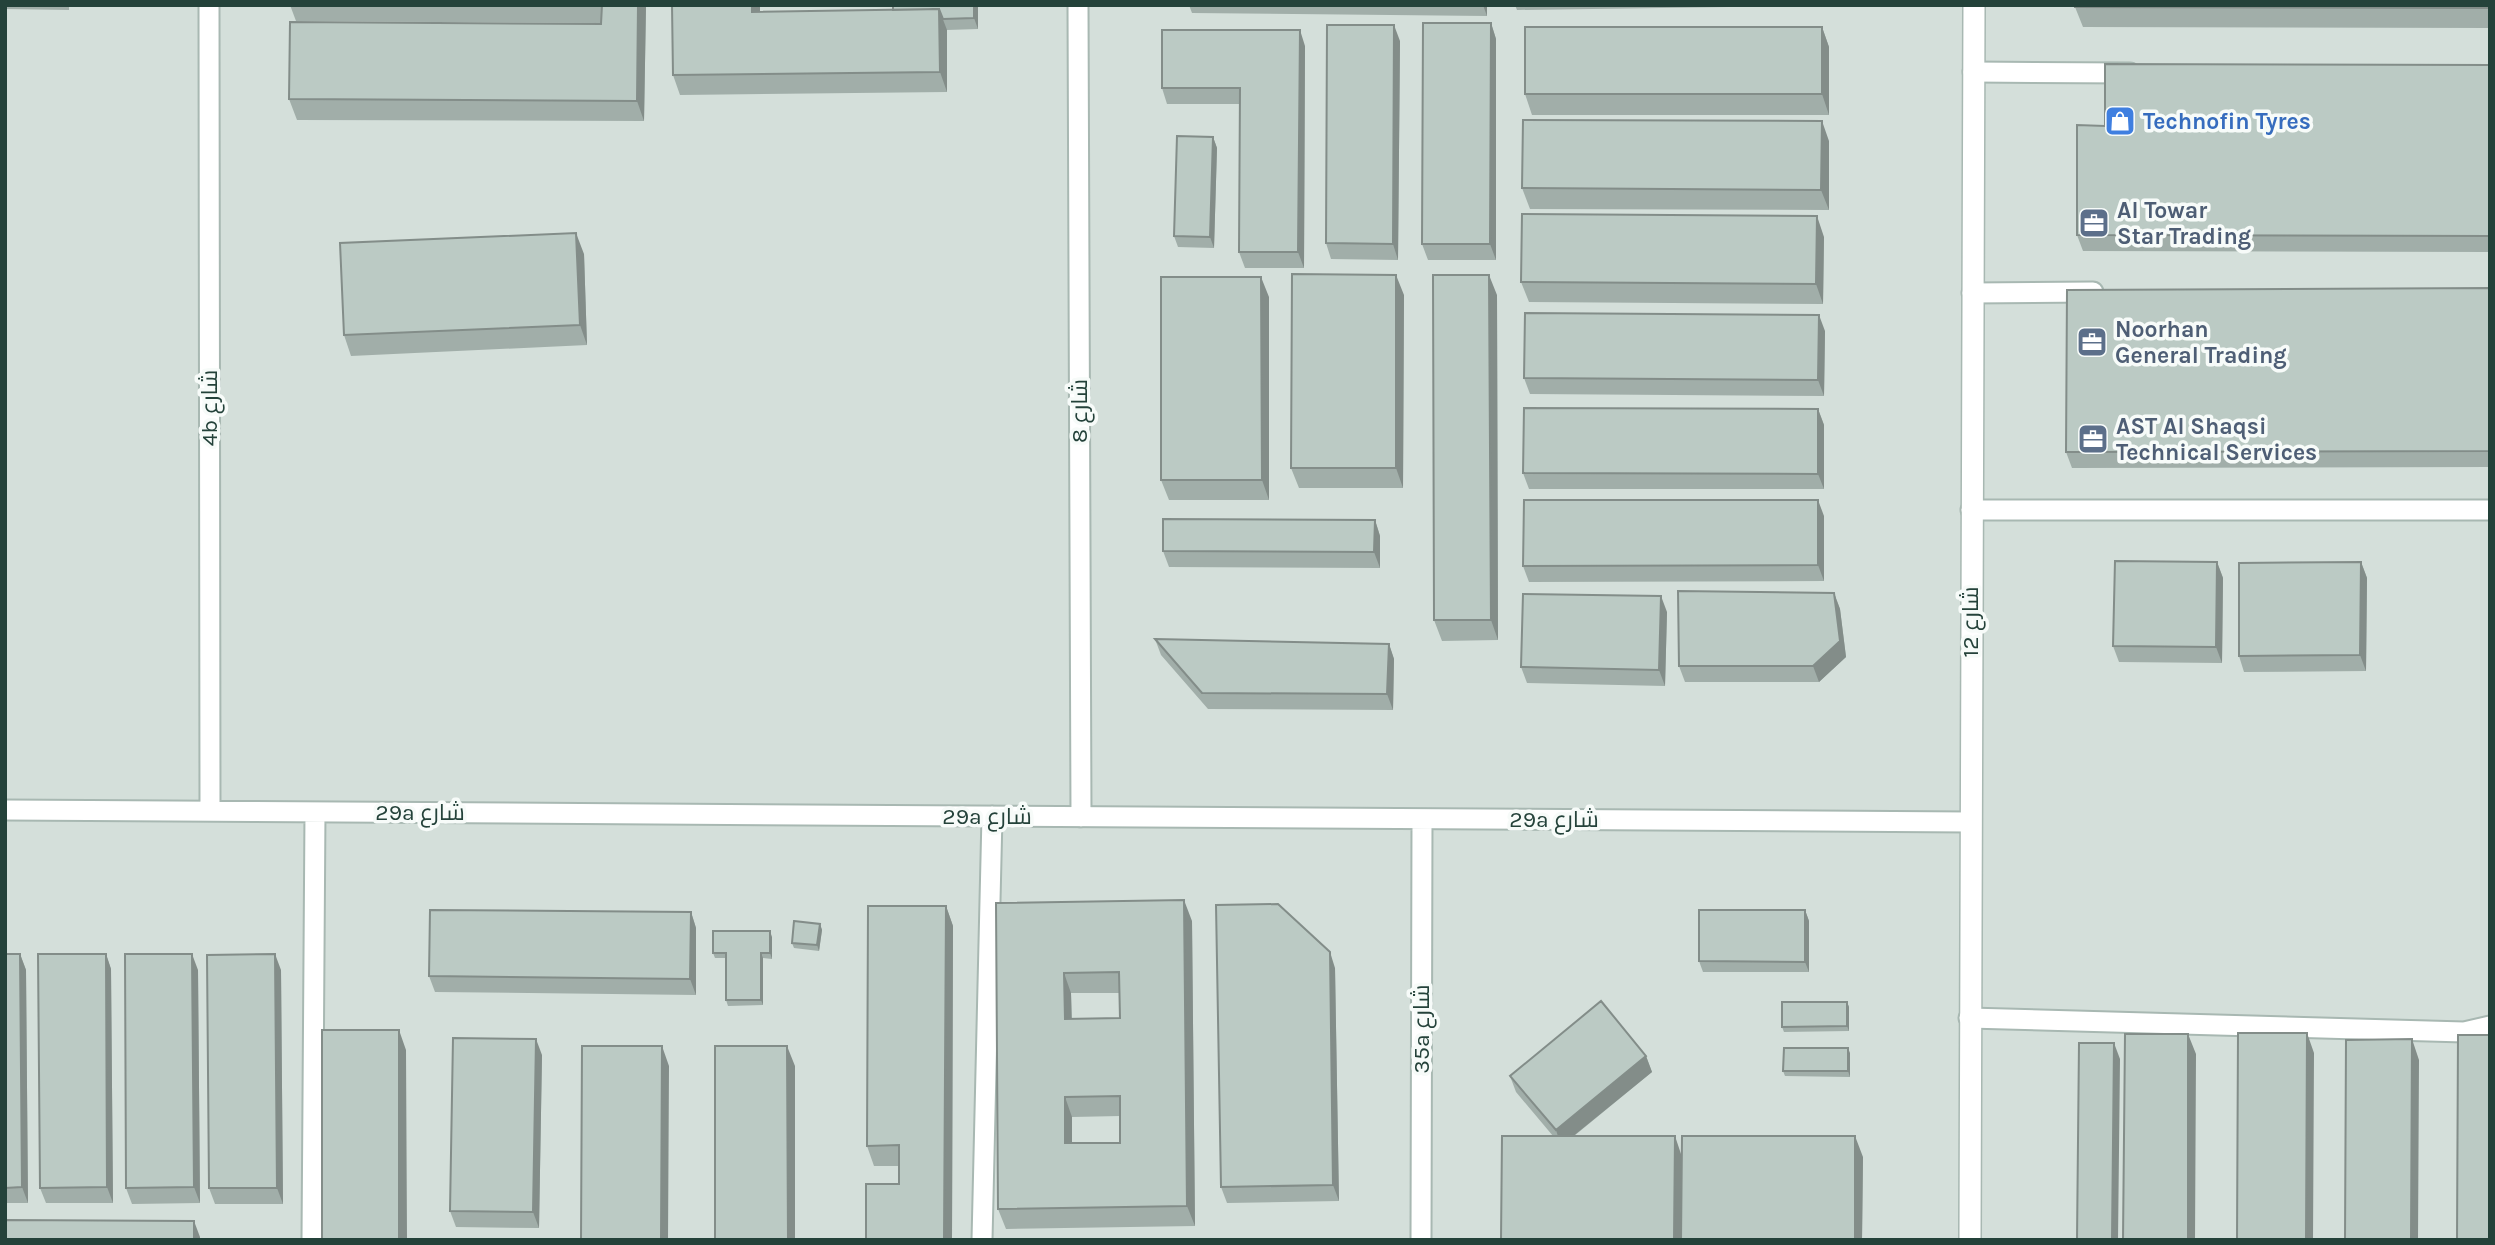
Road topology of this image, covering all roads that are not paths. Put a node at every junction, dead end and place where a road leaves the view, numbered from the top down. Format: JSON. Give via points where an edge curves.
{"nodes":[{"id":1,"x":209,"y":5,"type":"edge"},
{"id":2,"x":1079,"y":5,"type":"edge"},
{"id":3,"x":1974,"y":5,"type":"edge"},
{"id":4,"x":1973,"y":72,"type":"junction"},
{"id":5,"x":2156,"y":73,"type":"edge"},
{"id":6,"x":2108,"y":292,"type":"edge"},
{"id":7,"x":1972,"y":293,"type":"junction"},
{"id":8,"x":1971,"y":510,"type":"junction"},
{"id":9,"x":2490,"y":510,"type":"edge"},
{"id":10,"x":5,"y":810,"type":"edge"},
{"id":11,"x":210,"y":811,"type":"junction"},
{"id":12,"x":315,"y":812,"type":"junction"},
{"id":13,"x":992,"y":816,"type":"junction"},
{"id":14,"x":1080,"y":817,"type":"junction"},
{"id":15,"x":1422,"y":819,"type":"junction"},
{"id":16,"x":1969,"y":822,"type":"junction"},
{"id":17,"x":1969,"y":1018,"type":"junction"},
{"id":18,"x":2490,"y":1026,"type":"edge"},
{"id":19,"x":312,"y":1240,"type":"edge"},
{"id":20,"x":982,"y":1240,"type":"edge"},
{"id":21,"x":1421,"y":1240,"type":"edge"},
{"id":22,"x":1970,"y":1240,"type":"edge"}],
"edges":[{"from":1,"to":11,"type":"lane","name":"4b شارع"},
{"from":2,"to":14,"type":"lane","name":"شارع 8"},
{"from":3,"to":4,"type":"street","name":"شارع 12"},
{"from":4,"to":5,"type":"lane"},
{"from":4,"to":7,"type":"street","name":"شارع 12"},
{"from":6,"to":7,"type":"lane"},
{"from":7,"to":8,"type":"street","name":"شارع 12"},
{"from":8,"to":9,"type":"lane"},
{"from":8,"to":16,"type":"street","name":"شارع 12"},
{"from":10,"to":11,"type":"lane","name":"29a شارع"},
{"from":11,"to":12,"type":"lane","name":"29a شارع"},
{"from":12,"to":13,"type":"lane","name":"29a شارع"},
{"from":12,"to":19,"type":"lane"},
{"from":13,"to":14,"type":"lane","name":"29a شارع"},
{"from":13,"to":20,"type":"lane"},
{"from":14,"to":15,"type":"lane","name":"29a شارع"},
{"from":15,"to":16,"type":"lane","name":"29a شارع"},
{"from":15,"to":21,"type":"lane","name":"35a شارع"},
{"from":16,"to":17,"type":"street","name":"شارع 12"},
{"from":17,"to":18,"type":"lane","via":[[2464,1032]]},
{"from":17,"to":22,"type":"street","name":"شارع 12"}]}
